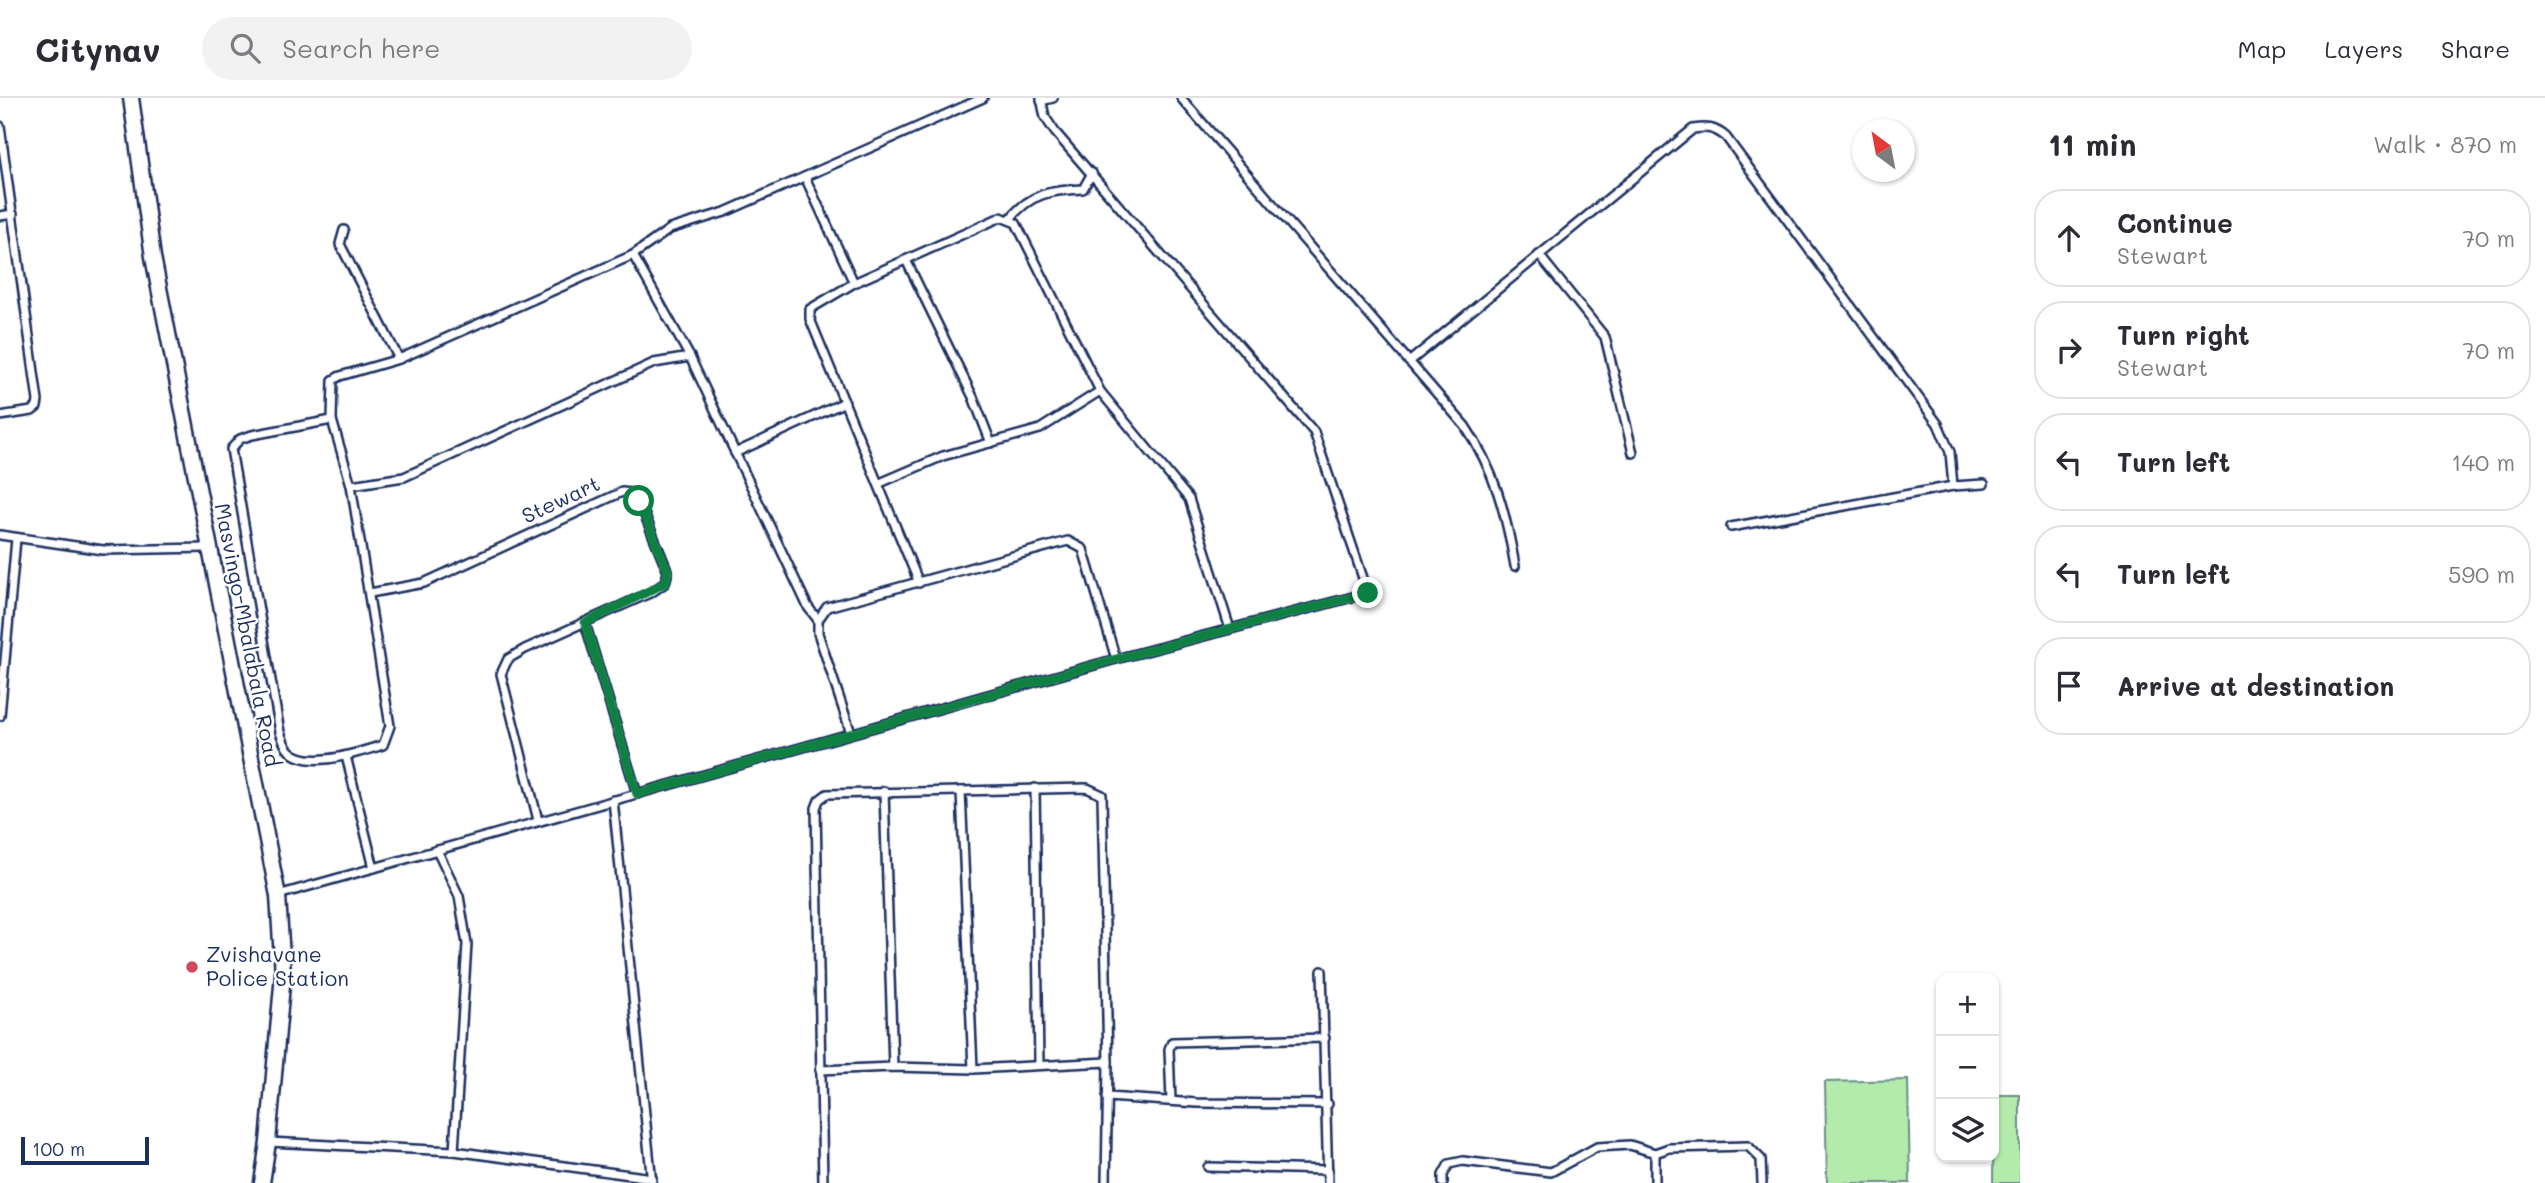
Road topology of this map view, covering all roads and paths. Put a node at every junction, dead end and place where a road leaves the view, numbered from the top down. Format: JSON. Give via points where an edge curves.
{"nodes":[{"id":1,"x":131,"y":98,"type":"edge"},
{"id":2,"x":983,"y":98,"type":"edge"},
{"id":3,"x":1053,"y":98,"type":"edge"},
{"id":4,"x":1181,"y":98,"type":"edge"},
{"id":5,"x":1041,"y":100,"type":"edge"},
{"id":6,"x":0,"y":126,"type":"edge"},
{"id":7,"x":1092,"y":173,"type":"junction"},
{"id":8,"x":804,"y":177,"type":"junction"},
{"id":9,"x":13,"y":214,"type":"junction"},
{"id":10,"x":0,"y":216,"type":"edge"},
{"id":11,"x":1010,"y":219,"type":"junction"},
{"id":12,"x":344,"y":230,"type":"dead end"},
{"id":13,"x":633,"y":255,"type":"junction"},
{"id":14,"x":1539,"y":255,"type":"junction"},
{"id":15,"x":906,"y":260,"type":"junction"},
{"id":16,"x":854,"y":283,"type":"junction"},
{"id":17,"x":690,"y":357,"type":"junction"},
{"id":18,"x":399,"y":359,"type":"junction"},
{"id":19,"x":1409,"y":362,"type":"junction"},
{"id":20,"x":1100,"y":391,"type":"junction"},
{"id":21,"x":845,"y":402,"type":"junction"},
{"id":22,"x":0,"y":416,"type":"edge"},
{"id":23,"x":332,"y":420,"type":"junction"},
{"id":24,"x":991,"y":443,"type":"junction"},
{"id":25,"x":735,"y":453,"type":"junction"},
{"id":26,"x":1633,"y":453,"type":"dead end"},
{"id":27,"x":880,"y":483,"type":"junction"},
{"id":28,"x":1984,"y":484,"type":"dead end"},
{"id":29,"x":351,"y":485,"type":"junction"},
{"id":30,"x":1953,"y":486,"type":"junction"},
{"id":31,"x":1731,"y":527,"type":"dead end"},
{"id":32,"x":0,"y":535,"type":"edge"},
{"id":33,"x":16,"y":539,"type":"junction"},
{"id":34,"x":208,"y":548,"type":"junction"},
{"id":35,"x":1515,"y":566,"type":"dead end"},
{"id":36,"x":919,"y":583,"type":"junction"},
{"id":37,"x":370,"y":593,"type":"junction"},
{"id":38,"x":0,"y":617,"type":"edge"},
{"id":39,"x":10,"y":618,"type":"junction"},
{"id":40,"x":818,"y":620,"type":"junction"},
{"id":41,"x":585,"y":623,"type":"junction"},
{"id":42,"x":1230,"y":629,"type":"junction"},
{"id":43,"x":1116,"y":659,"type":"junction"},
{"id":44,"x":0,"y":699,"type":"edge"},
{"id":45,"x":0,"y":716,"type":"edge"},
{"id":46,"x":851,"y":733,"type":"junction"},
{"id":47,"x":346,"y":756,"type":"junction"},
{"id":48,"x":1035,"y":788,"type":"junction"},
{"id":49,"x":884,"y":791,"type":"junction"},
{"id":50,"x":961,"y":791,"type":"junction"},
{"id":51,"x":637,"y":794,"type":"junction"},
{"id":52,"x":613,"y":800,"type":"junction"},
{"id":53,"x":538,"y":820,"type":"junction"},
{"id":54,"x":437,"y":850,"type":"junction"},
{"id":55,"x":374,"y":868,"type":"junction"},
{"id":56,"x":278,"y":895,"type":"junction"},
{"id":57,"x":1322,"y":971,"type":"dead end"},
{"id":58,"x":1325,"y":1038,"type":"junction"},
{"id":59,"x":1108,"y":1062,"type":"junction"},
{"id":60,"x":1039,"y":1065,"type":"junction"},
{"id":61,"x":892,"y":1067,"type":"junction"},
{"id":62,"x":973,"y":1069,"type":"junction"},
{"id":63,"x":820,"y":1070,"type":"junction"},
{"id":64,"x":1107,"y":1097,"type":"junction"},
{"id":65,"x":1171,"y":1101,"type":"junction"},
{"id":66,"x":1328,"y":1104,"type":"junction"},
{"id":67,"x":268,"y":1142,"type":"junction"},
{"id":68,"x":454,"y":1151,"type":"junction"},
{"id":69,"x":1655,"y":1153,"type":"junction"},
{"id":70,"x":1208,"y":1167,"type":"dead end"},
{"id":71,"x":1328,"y":1170,"type":"junction"},
{"id":72,"x":1551,"y":1172,"type":"junction"},
{"id":73,"x":652,"y":1181,"type":"edge"},
{"id":74,"x":261,"y":1183,"type":"edge"},
{"id":75,"x":823,"y":1183,"type":"edge"},
{"id":76,"x":1106,"y":1183,"type":"edge"},
{"id":77,"x":1328,"y":1183,"type":"edge"},
{"id":78,"x":1443,"y":1183,"type":"edge"},
{"id":79,"x":1551,"y":1183,"type":"edge"},
{"id":80,"x":1655,"y":1183,"type":"edge"},
{"id":81,"x":1762,"y":1183,"type":"edge"}],
"edges":[{"from":1,"to":34,"type":"highway","name":"Masvingo-Mbalabala Road","via":[[153,257]]},
{"from":2,"to":8,"type":"street"},
{"from":3,"to":5,"type":"street"},
{"from":4,"to":19,"type":"street"},
{"from":5,"to":7,"type":"street","via":[[1055,132]]},
{"from":6,"to":9,"type":"street"},
{"from":7,"to":11,"type":"street","via":[[1083,189],[1048,190],[1022,204]]},
{"from":7,"to":42,"type":"street","via":[[1314,432],[1368,593]]},
{"from":8,"to":13,"type":"street","via":[[724,212],[670,229]]},
{"from":8,"to":16,"type":"street"},
{"from":9,"to":10,"type":"street"},
{"from":9,"to":22,"type":"street","via":[[38,401],[32,411]]},
{"from":11,"to":15,"type":"street","via":[[1001,218]]},
{"from":11,"to":20,"type":"street"},
{"from":12,"to":18,"type":"street","via":[[340,244]]},
{"from":13,"to":17,"type":"street"},
{"from":13,"to":18,"type":"street"},
{"from":14,"to":19,"type":"street"},
{"from":14,"to":26,"type":"street","via":[[1605,337]]},
{"from":14,"to":30,"type":"street","via":[[1693,129],[1716,129],[1781,209],[1938,424],[1950,452]]},
{"from":15,"to":16,"type":"street"},
{"from":15,"to":24,"type":"street"},
{"from":16,"to":21,"type":"street","via":[[810,309],[810,319]]},
{"from":17,"to":25,"type":"street"},
{"from":17,"to":29,"type":"street","via":[[654,363],[404,477]]},
{"from":18,"to":23,"type":"street","via":[[334,380]]},
{"from":19,"to":35,"type":"street","via":[[1480,448],[1498,487]]},
{"from":20,"to":24,"type":"street","via":[[1040,429]]},
{"from":20,"to":42,"type":"street","via":[[1189,499]]},
{"from":21,"to":25,"type":"street"},
{"from":21,"to":27,"type":"street"},
{"from":23,"to":29,"type":"street"},
{"from":23,"to":47,"type":"street","via":[[252,435],[231,449],[280,732],[287,749],[304,760]]},
{"from":24,"to":27,"type":"street","via":[[943,456]]},
{"from":25,"to":40,"type":"street"},
{"from":27,"to":36,"type":"street"},
{"from":28,"to":30,"type":"street"},
{"from":29,"to":37,"type":"street"},
{"from":30,"to":31,"type":"street"},
{"from":32,"to":33,"type":"street"},
{"from":33,"to":34,"type":"street","via":[[116,551]]},
{"from":33,"to":39,"type":"street"},
{"from":34,"to":56,"type":"highway","name":"Masvingo-Mbalabala Road"},
{"from":36,"to":40,"type":"street","via":[[827,607]]},
{"from":36,"to":43,"type":"street","via":[[1068,541],[1083,549]]},
{"from":37,"to":41,"type":"street","name":"Stewart","via":[[424,583],[622,492],[631,493],[639,501],[668,572],[665,583]]},
{"from":37,"to":47,"type":"street","via":[[389,735],[383,745]]},
{"from":38,"to":39,"type":"street"},
{"from":39,"to":44,"type":"street"},
{"from":40,"to":46,"type":"street","via":[[818,633]]},
{"from":41,"to":51,"type":"street"},
{"from":41,"to":53,"type":"street","via":[[508,659],[501,674]]},
{"from":42,"to":43,"type":"street"},
{"from":43,"to":46,"type":"street"},
{"from":44,"to":45,"type":"street"},
{"from":46,"to":51,"type":"street"},
{"from":47,"to":55,"type":"street"},
{"from":48,"to":50,"type":"street"},
{"from":48,"to":59,"type":"street","via":[[1087,788],[1102,795]]},
{"from":48,"to":60,"type":"street"},
{"from":49,"to":50,"type":"street"},
{"from":49,"to":61,"type":"street"},
{"from":49,"to":63,"type":"street","via":[[827,794],[816,808]]},
{"from":50,"to":62,"type":"street"},
{"from":51,"to":52,"type":"street"},
{"from":52,"to":53,"type":"street"},
{"from":52,"to":73,"type":"street"},
{"from":53,"to":54,"type":"street"},
{"from":54,"to":55,"type":"street"},
{"from":54,"to":68,"type":"street","via":[[459,895],[467,944]]},
{"from":55,"to":56,"type":"street"},
{"from":56,"to":67,"type":"highway","name":"Masvingo-Mbalabala Road","via":[[283,974]]},
{"from":57,"to":58,"type":"street"},
{"from":58,"to":65,"type":"street","via":[[1172,1042]]},
{"from":58,"to":66,"type":"street"},
{"from":59,"to":60,"type":"street"},
{"from":59,"to":64,"type":"street"},
{"from":60,"to":62,"type":"street"},
{"from":61,"to":62,"type":"street"},
{"from":61,"to":63,"type":"street"},
{"from":63,"to":75,"type":"street"},
{"from":64,"to":65,"type":"street"},
{"from":64,"to":76,"type":"street"},
{"from":65,"to":66,"type":"street"},
{"from":66,"to":71,"type":"street"},
{"from":67,"to":68,"type":"street"},
{"from":67,"to":74,"type":"highway","name":"Masvingo-Mbalabala Road"},
{"from":68,"to":73,"type":"street"},
{"from":69,"to":72,"type":"street","via":[[1630,1145],[1597,1147]]},
{"from":69,"to":80,"type":"street"},
{"from":69,"to":81,"type":"street","via":[[1669,1148],[1748,1146],[1761,1159]]},
{"from":70,"to":71,"type":"street"},
{"from":71,"to":77,"type":"street"},
{"from":72,"to":78,"type":"street","via":[[1463,1161],[1449,1164]]},
{"from":72,"to":79,"type":"street"}]}
